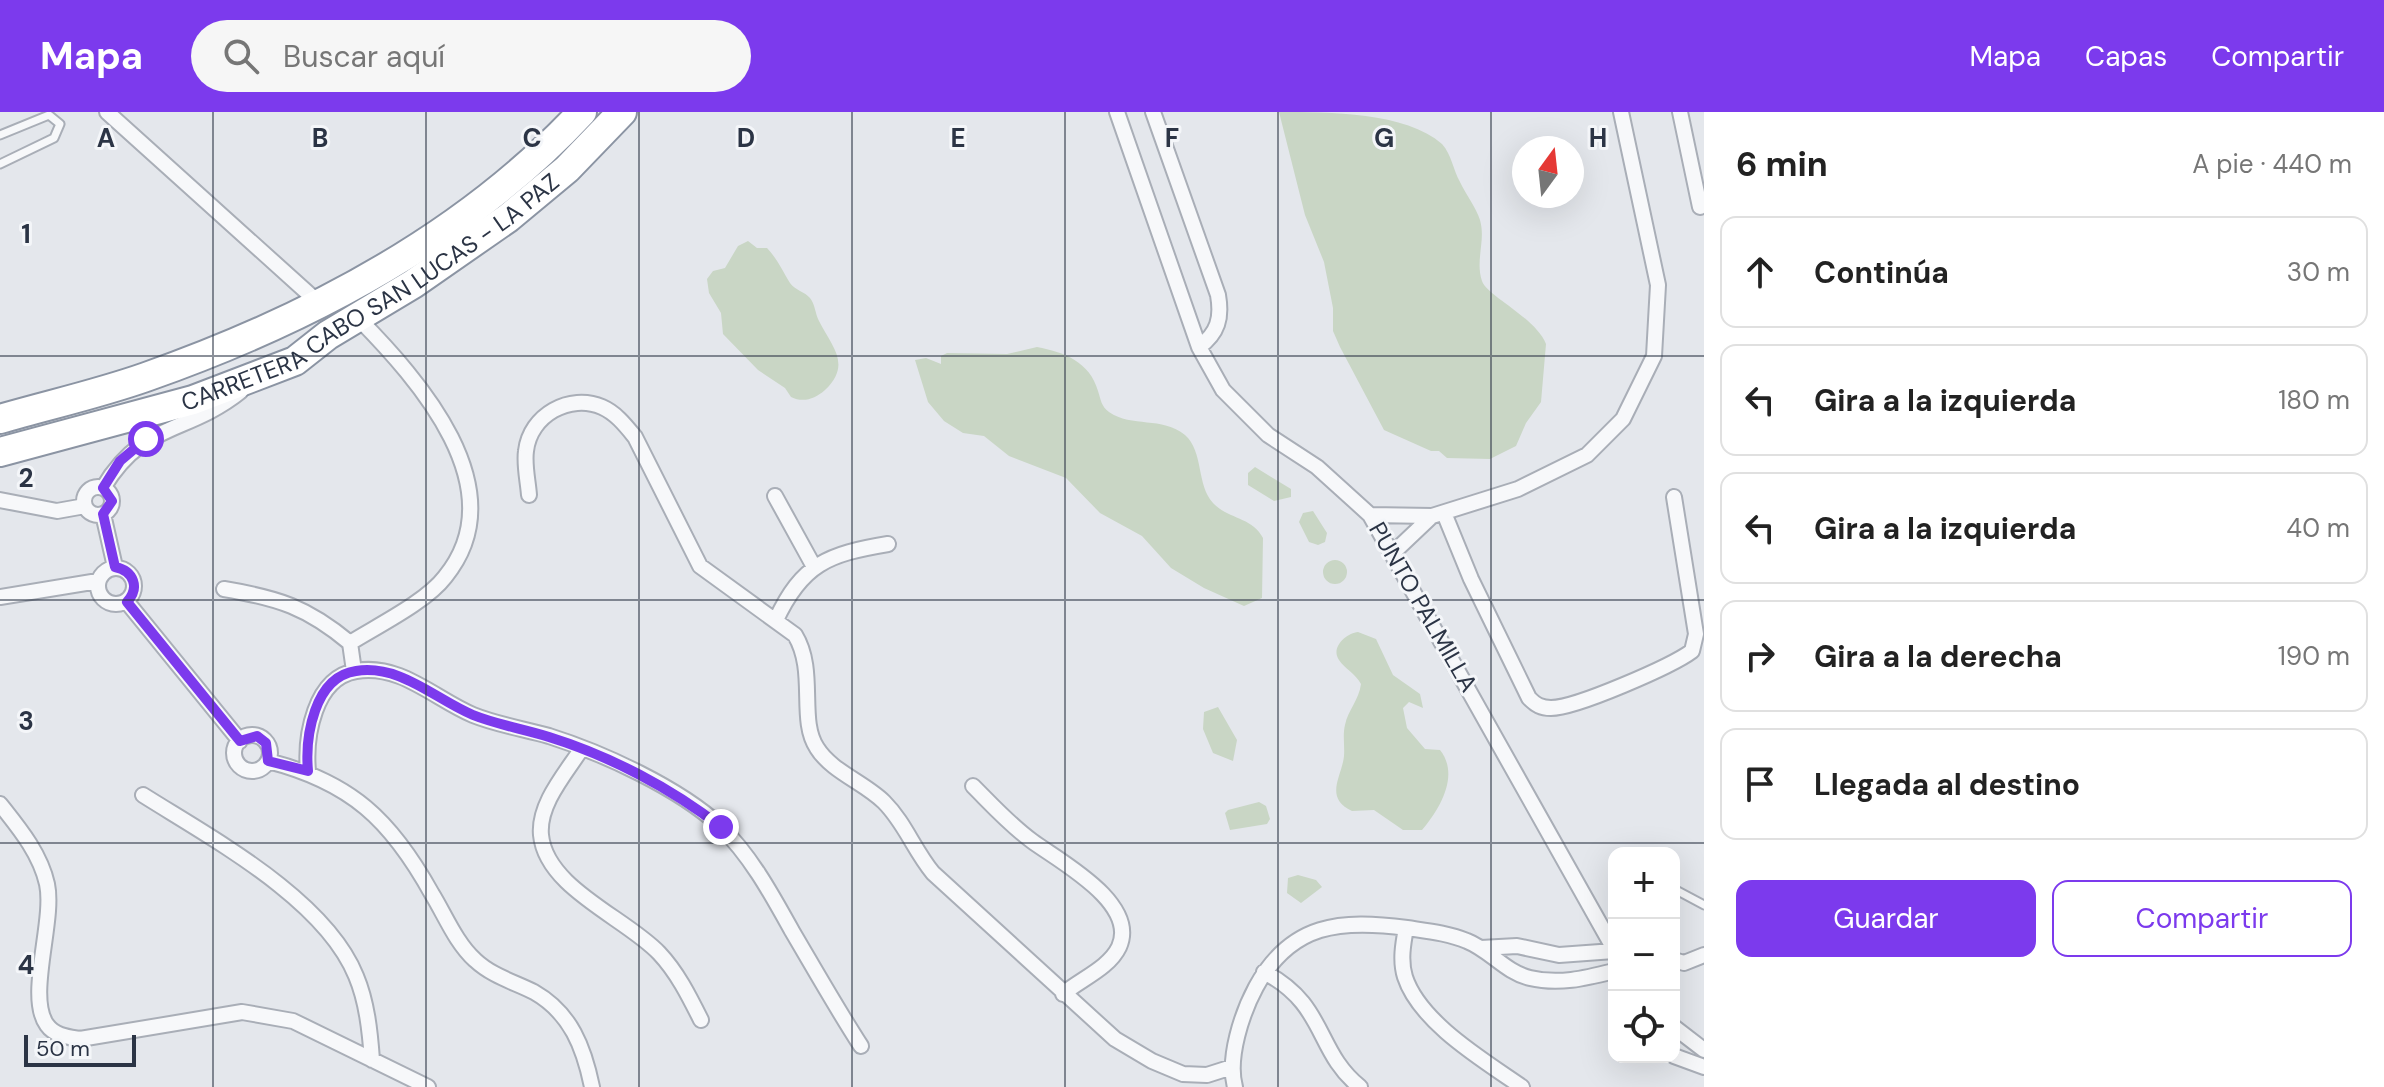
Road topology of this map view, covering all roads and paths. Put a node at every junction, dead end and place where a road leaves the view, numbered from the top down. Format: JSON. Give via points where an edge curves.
{"nodes":[{"id":1,"x":107,"y":112,"type":"edge"},
{"id":2,"x":622,"y":112,"type":"edge"},
{"id":3,"x":1117,"y":112,"type":"edge"},
{"id":4,"x":1153,"y":112,"type":"edge"},
{"id":5,"x":1621,"y":112,"type":"edge"},
{"id":6,"x":1680,"y":112,"type":"edge"},
{"id":7,"x":578,"y":116,"type":"edge"},
{"id":8,"x":0,"y":135,"type":"edge"},
{"id":9,"x":0,"y":164,"type":"edge"},
{"id":10,"x":1697,"y":166,"type":"edge"},
{"id":11,"x":1700,"y":207,"type":"dead end"},
{"id":12,"x":320,"y":304,"type":"junction"},
{"id":13,"x":358,"y":318,"type":"junction"},
{"id":14,"x":1199,"y":347,"type":"junction"},
{"id":15,"x":257,"y":378,"type":"junction"},
{"id":16,"x":0,"y":419,"type":"edge"},
{"id":17,"x":0,"y":452,"type":"edge"},
{"id":18,"x":103,"y":488,"type":"junction"},
{"id":19,"x":529,"y":495,"type":"dead end"},
{"id":20,"x":775,"y":496,"type":"dead end"},
{"id":21,"x":1674,"y":497,"type":"dead end"},
{"id":22,"x":0,"y":500,"type":"edge"},
{"id":23,"x":85,"y":506,"type":"junction"},
{"id":24,"x":103,"y":514,"type":"junction"},
{"id":25,"x":1438,"y":514,"type":"junction"},
{"id":26,"x":1370,"y":515,"type":"junction"},
{"id":27,"x":888,"y":544,"type":"dead end"},
{"id":28,"x":1394,"y":552,"type":"junction"},
{"id":29,"x":813,"y":565,"type":"junction"},
{"id":30,"x":115,"y":567,"type":"junction"},
{"id":31,"x":98,"y":581,"type":"junction"},
{"id":32,"x":224,"y":589,"type":"dead end"},
{"id":33,"x":0,"y":597,"type":"edge"},
{"id":34,"x":127,"y":602,"type":"junction"},
{"id":35,"x":776,"y":620,"type":"junction"},
{"id":36,"x":350,"y":643,"type":"junction"},
{"id":37,"x":354,"y":671,"type":"junction"},
{"id":38,"x":240,"y":741,"type":"junction"},
{"id":39,"x":582,"y":748,"type":"junction"},
{"id":40,"x":268,"y":761,"type":"junction"},
{"id":41,"x":308,"y":771,"type":"junction"},
{"id":42,"x":973,"y":786,"type":"dead end"},
{"id":43,"x":143,"y":795,"type":"dead end"},
{"id":44,"x":0,"y":804,"type":"edge"},
{"id":45,"x":1680,"y":892,"type":"edge"},
{"id":46,"x":1704,"y":905,"type":"edge"},
{"id":47,"x":1406,"y":928,"type":"junction"},
{"id":48,"x":1608,"y":940,"type":"edge"},
{"id":49,"x":1481,"y":948,"type":"junction"},
{"id":50,"x":1538,"y":950,"type":"junction"},
{"id":51,"x":1608,"y":951,"type":"edge"},
{"id":52,"x":1704,"y":955,"type":"edge"},
{"id":53,"x":1680,"y":962,"type":"edge"},
{"id":54,"x":1264,"y":972,"type":"junction"},
{"id":55,"x":1608,"y":972,"type":"edge"},
{"id":56,"x":1531,"y":978,"type":"junction"},
{"id":57,"x":1063,"y":994,"type":"junction"},
{"id":58,"x":701,"y":1020,"type":"dead end"},
{"id":59,"x":1680,"y":1035,"type":"edge"},
{"id":60,"x":861,"y":1046,"type":"dead end"},
{"id":61,"x":1704,"y":1050,"type":"edge"},
{"id":62,"x":1680,"y":1058,"type":"edge"},
{"id":63,"x":372,"y":1060,"type":"junction"},
{"id":64,"x":1232,"y":1067,"type":"junction"},
{"id":65,"x":1704,"y":1067,"type":"edge"},
{"id":66,"x":428,"y":1087,"type":"edge"},
{"id":67,"x":592,"y":1087,"type":"edge"},
{"id":68,"x":1235,"y":1087,"type":"edge"},
{"id":69,"x":1360,"y":1087,"type":"edge"},
{"id":70,"x":1522,"y":1087,"type":"edge"}],
"edges":[{"from":1,"to":12,"type":"street"},
{"from":2,"to":13,"type":"highway","name":"CARRETERA CABO SAN LUCAS - LA PAZ","via":[[544,189],[448,262]]},
{"from":3,"to":14,"type":"street","name":"PUNTO PALMILLA"},
{"from":4,"to":14,"type":"street","via":[[1218,295],[1217,326]]},
{"from":5,"to":25,"type":"street","via":[[1658,285],[1654,356],[1637,397],[1613,429],[1578,460],[1518,489]]},
{"from":6,"to":10,"type":"street"},
{"from":7,"to":12,"type":"highway","name":"CARRETERA CABO SAN LUCAS - LA PAZ","via":[[522,170],[394,261]]},
{"from":8,"to":9,"type":"lane","via":[[49,115],[60,124],[48,142]]},
{"from":10,"to":11,"type":"street"},
{"from":12,"to":16,"type":"highway","name":"CARRETERA CABO SAN LUCAS - LA PAZ","via":[[154,374]]},
{"from":13,"to":15,"type":"highway","name":"CARRETERA CABO SAN LUCAS - LA PAZ","via":[[295,361]]},
{"from":13,"to":36,"type":"street","via":[[437,407],[452,438],[468,498],[460,554],[444,579]]},
{"from":14,"to":26,"type":"street","name":"PUNTO PALMILLA","via":[[1223,390],[1249,419],[1317,467]]},
{"from":15,"to":17,"type":"highway","name":"CARRETERA CABO SAN LUCAS - LA PAZ","via":[[128,420]]},
{"from":15,"to":18,"type":"street","via":[[204,416],[157,433],[134,448]]},
{"from":18,"to":23,"type":"street","via":[[88,491]]},
{"from":18,"to":24,"type":"street","via":[[112,501]]},
{"from":19,"to":35,"type":"street","via":[[526,449],[539,420],[568,404],[603,407],[635,437],[700,566]]},
{"from":20,"to":29,"type":"street"},
{"from":21,"to":25,"type":"street","via":[[1696,634],[1692,651],[1588,698],[1551,708],[1536,706],[1529,698]]},
{"from":22,"to":23,"type":"street","via":[[57,511]]},
{"from":23,"to":24,"type":"street","via":[[92,514]]},
{"from":24,"to":30,"type":"street"},
{"from":25,"to":26,"type":"street"},
{"from":25,"to":28,"type":"street"},
{"from":26,"to":28,"type":"street","name":"PUNTO PALMILLA"},
{"from":27,"to":29,"type":"street"},
{"from":28,"to":48,"type":"street","name":"PUNTO PALMILLA"},
{"from":29,"to":35,"type":"street"},
{"from":30,"to":31,"type":"street"},
{"from":30,"to":34,"type":"street","via":[[134,580]]},
{"from":31,"to":33,"type":"street"},
{"from":31,"to":34,"type":"street","via":[[102,597]]},
{"from":32,"to":36,"type":"street","via":[[307,610]]},
{"from":34,"to":38,"type":"street"},
{"from":35,"to":57,"type":"street","via":[[795,635],[804,651],[816,748],[900,818],[933,873]]},
{"from":36,"to":37,"type":"street"},
{"from":37,"to":39,"type":"street","via":[[396,674],[475,715]]},
{"from":37,"to":41,"type":"street","via":[[335,680],[318,706],[309,729]]},
{"from":38,"to":40,"type":"street","via":[[250,736],[262,739],[269,749]]},
{"from":38,"to":40,"type":"street","via":[[234,752],[242,768],[254,771]]},
{"from":39,"to":58,"type":"street","via":[[551,796],[541,833],[545,851],[574,888],[657,950]]},
{"from":39,"to":60,"type":"street","via":[[688,801],[721,827],[762,879]]},
{"from":40,"to":41,"type":"street"},
{"from":41,"to":67,"type":"street","via":[[380,818],[417,866],[474,960],[536,993],[562,1014],[580,1040]]},
{"from":42,"to":57,"type":"street","via":[[1032,841],[1092,884],[1120,921],[1121,944],[1113,956]]},
{"from":43,"to":63,"type":"street","via":[[266,874],[328,930],[356,975]]},
{"from":44,"to":63,"type":"street","via":[[22,830],[48,885],[40,1003],[46,1024],[58,1035],[80,1039],[242,1012],[293,1021]]},
{"from":45,"to":46,"type":"lane"},
{"from":47,"to":49,"type":"street","via":[[1445,934]]},
{"from":47,"to":54,"type":"street","via":[[1366,922],[1330,926],[1293,941]]},
{"from":47,"to":70,"type":"street","via":[[1401,951],[1405,977],[1416,998],[1483,1062]]},
{"from":49,"to":50,"type":"street"},
{"from":49,"to":56,"type":"street"},
{"from":50,"to":51,"type":"street","via":[[1559,955]]},
{"from":50,"to":56,"type":"street"},
{"from":52,"to":53,"type":"street"},
{"from":54,"to":64,"type":"street","via":[[1252,995]]},
{"from":54,"to":69,"type":"street","via":[[1302,998],[1343,1070]]},
{"from":55,"to":56,"type":"street","via":[[1569,981]]},
{"from":57,"to":64,"type":"street","via":[[1115,1039],[1152,1061],[1183,1074],[1207,1075]]},
{"from":59,"to":61,"type":"street"},
{"from":62,"to":65,"type":"street"},
{"from":63,"to":66,"type":"street"},
{"from":64,"to":68,"type":"street"}]}
